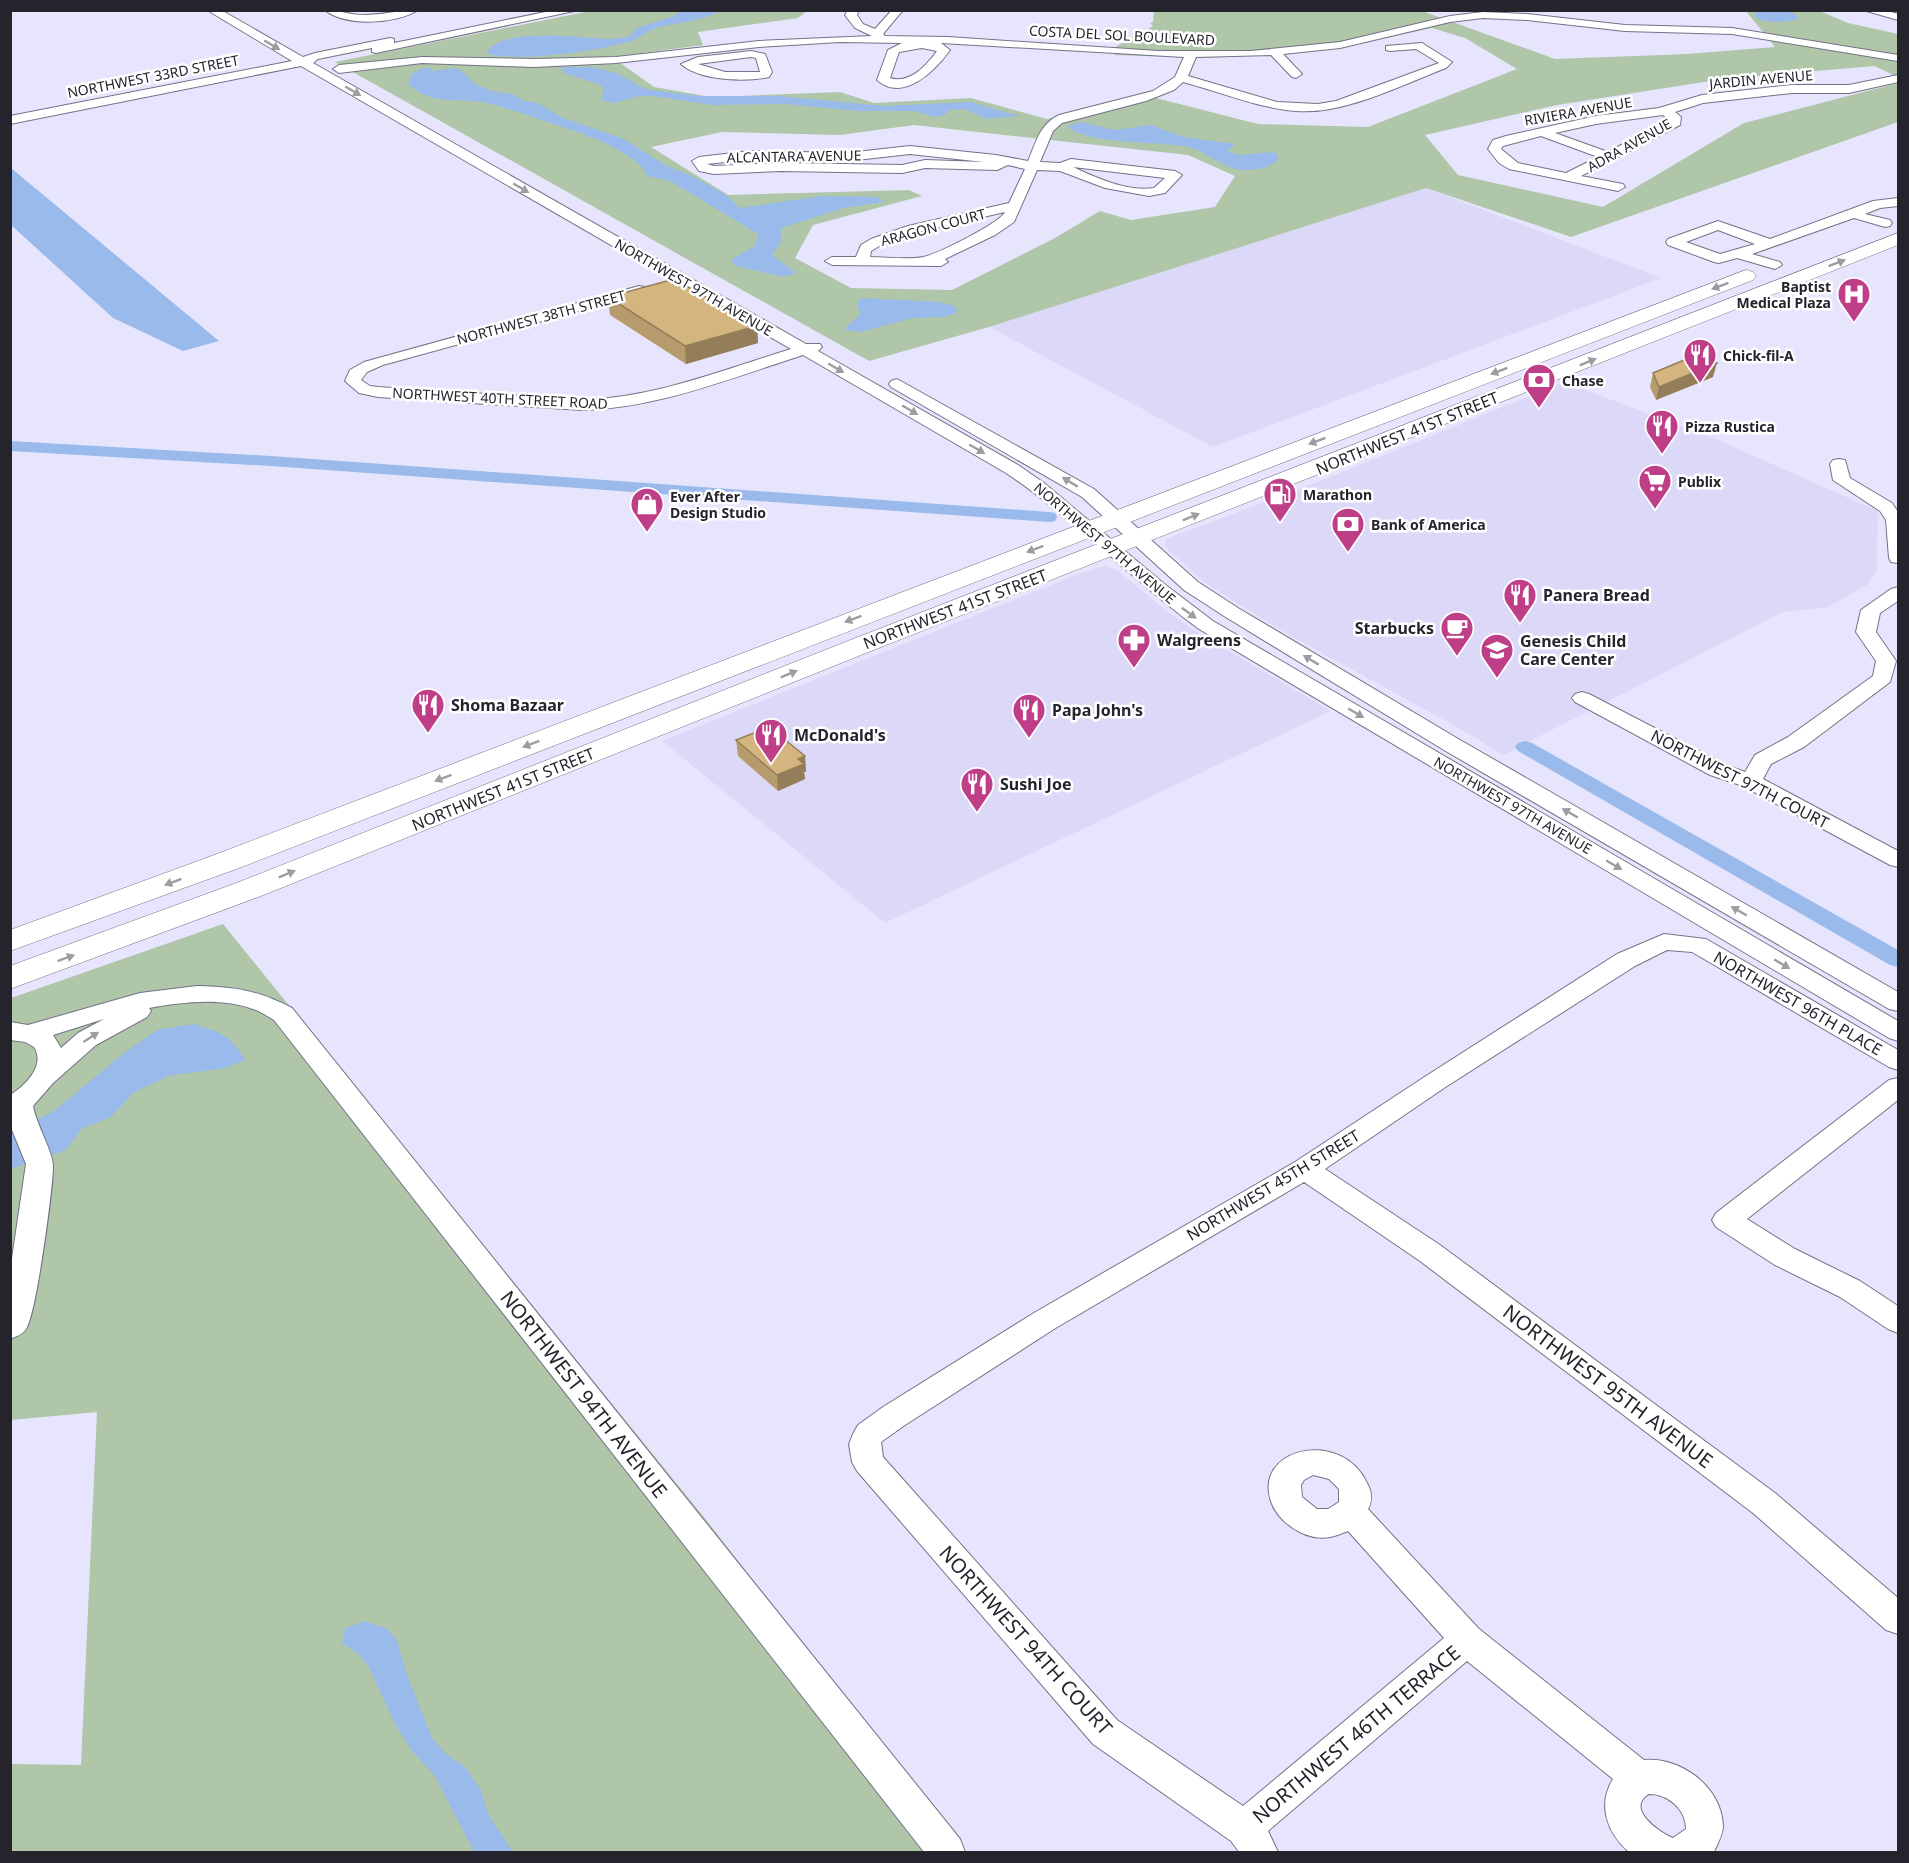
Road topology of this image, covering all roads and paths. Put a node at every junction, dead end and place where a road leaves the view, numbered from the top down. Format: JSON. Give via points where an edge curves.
{"nodes":[{"id":1,"x":212,"y":10,"type":"edge"},
{"id":2,"x":234,"y":10,"type":"edge"},
{"id":3,"x":330,"y":10,"type":"edge"},
{"id":4,"x":413,"y":10,"type":"edge"},
{"id":5,"x":546,"y":10,"type":"edge"},
{"id":6,"x":574,"y":10,"type":"edge"},
{"id":7,"x":854,"y":10,"type":"edge"},
{"id":8,"x":898,"y":10,"type":"edge"},
{"id":9,"x":1868,"y":10,"type":"edge"},
{"id":10,"x":1534,"y":14,"type":"edge"},
{"id":11,"x":1899,"y":17,"type":"edge"},
{"id":12,"x":879,"y":36,"type":"junction"},
{"id":13,"x":1365,"y":40,"type":"junction"},
{"id":14,"x":924,"y":42,"type":"junction"},
{"id":15,"x":1274,"y":52,"type":"junction"},
{"id":16,"x":716,"y":54,"type":"junction"},
{"id":17,"x":1191,"y":55,"type":"junction"},
{"id":18,"x":319,"y":58,"type":"junction"},
{"id":19,"x":1899,"y":58,"type":"edge"},
{"id":20,"x":302,"y":62,"type":"junction"},
{"id":21,"x":344,"y":73,"type":"junction"},
{"id":22,"x":1296,"y":74,"type":"dead end"},
{"id":23,"x":1181,"y":78,"type":"junction"},
{"id":24,"x":1899,"y":79,"type":"edge"},
{"id":25,"x":1664,"y":111,"type":"junction"},
{"id":26,"x":10,"y":120,"type":"edge"},
{"id":27,"x":444,"y":128,"type":"junction"},
{"id":28,"x":1541,"y":132,"type":"junction"},
{"id":29,"x":425,"y":133,"type":"junction"},
{"id":30,"x":1498,"y":143,"type":"joint"},
{"id":31,"x":1611,"y":157,"type":"junction"},
{"id":32,"x":1007,"y":161,"type":"junction"},
{"id":33,"x":1034,"y":162,"type":"junction"},
{"id":34,"x":1067,"y":165,"type":"junction"},
{"id":35,"x":1569,"y":177,"type":"junction"},
{"id":36,"x":1618,"y":187,"type":"dead end"},
{"id":37,"x":1899,"y":202,"type":"edge"},
{"id":38,"x":1015,"y":206,"type":"junction"},
{"id":39,"x":1857,"y":212,"type":"junction"},
{"id":40,"x":600,"y":216,"type":"junction"},
{"id":41,"x":580,"y":222,"type":"junction"},
{"id":42,"x":1894,"y":226,"type":"edge"},
{"id":43,"x":1852,"y":235,"type":"dead end"},
{"id":44,"x":1769,"y":244,"type":"junction"},
{"id":45,"x":1739,"y":252,"type":"junction"},
{"id":46,"x":1797,"y":256,"type":"dead end"},
{"id":47,"x":832,"y":261,"type":"dead end"},
{"id":48,"x":863,"y":261,"type":"junction"},
{"id":49,"x":926,"y":262,"type":"junction"},
{"id":50,"x":946,"y":262,"type":"dead end"},
{"id":51,"x":1774,"y":265,"type":"junction"},
{"id":52,"x":700,"y":273,"type":"junction"},
{"id":53,"x":679,"y":279,"type":"junction"},
{"id":54,"x":747,"y":299,"type":"dead end"},
{"id":55,"x":766,"y":310,"type":"dead end"},
{"id":56,"x":802,"y":336,"type":"junction"},
{"id":57,"x":844,"y":354,"type":"dead end"},
{"id":58,"x":383,"y":361,"type":"joint"},
{"id":59,"x":881,"y":375,"type":"dead end"},
{"id":60,"x":1839,"y":464,"type":"dead end"},
{"id":61,"x":1116,"y":519,"type":"junction"},
{"id":62,"x":1090,"y":529,"type":"junction"},
{"id":63,"x":1137,"y":539,"type":"junction"},
{"id":64,"x":1112,"y":548,"type":"junction"},
{"id":65,"x":1898,"y":558,"type":"edge"},
{"id":66,"x":1899,"y":593,"type":"edge"},
{"id":67,"x":711,"y":674,"type":"junction"},
{"id":68,"x":658,"y":695,"type":"junction"},
{"id":69,"x":735,"y":696,"type":"junction"},
{"id":70,"x":1582,"y":698,"type":"dead end"},
{"id":71,"x":564,"y":731,"type":"junction"},
{"id":72,"x":626,"y":740,"type":"junction"},
{"id":73,"x":497,"y":757,"type":"junction"},
{"id":74,"x":1751,"y":781,"type":"junction"},
{"id":75,"x":473,"y":800,"type":"junction"},
{"id":76,"x":1899,"y":860,"type":"edge"},
{"id":77,"x":228,"y":861,"type":"junction"},
{"id":78,"x":250,"y":889,"type":"junction"},
{"id":79,"x":10,"y":941,"type":"edge"},
{"id":80,"x":1697,"y":945,"type":"joint"},
{"id":81,"x":10,"y":978,"type":"edge"},
{"id":82,"x":185,"y":994,"type":"junction"},
{"id":83,"x":1899,"y":1003,"type":"edge"},
{"id":84,"x":19,"y":1032,"type":"edge"},
{"id":85,"x":1899,"y":1032,"type":"edge"},
{"id":86,"x":1899,"y":1061,"type":"edge"},
{"id":87,"x":47,"y":1076,"type":"junction"},
{"id":88,"x":1899,"y":1087,"type":"edge"},
{"id":89,"x":17,"y":1110,"type":"edge"},
{"id":90,"x":1305,"y":1169,"type":"junction"},
{"id":91,"x":18,"y":1278,"type":"edge"},
{"id":92,"x":1899,"y":1321,"type":"edge"},
{"id":93,"x":10,"y":1327,"type":"edge"},
{"id":94,"x":866,"y":1453,"type":"joint"},
{"id":95,"x":1351,"y":1512,"type":"dead end"},
{"id":96,"x":1899,"y":1619,"type":"edge"},
{"id":97,"x":1467,"y":1641,"type":"junction"},
{"id":98,"x":1640,"y":1779,"type":"junction"},
{"id":99,"x":1252,"y":1840,"type":"edge"},
{"id":100,"x":947,"y":1852,"type":"edge"},
{"id":101,"x":1663,"y":1852,"type":"edge"},
{"id":102,"x":1684,"y":1852,"type":"edge"}],
"edges":[{"from":1,"to":20,"type":"street","name":"NORTHWEST 97TH AVENUE","one_way":true},
{"from":2,"to":18,"type":"street","name":"NORTHWEST 97TH AVENUE"},
{"from":3,"to":4,"type":"street","via":[[355,20]]},
{"from":5,"to":18,"type":"street","name":"NORTHWEST 33RD STREET"},
{"from":6,"to":18,"type":"street","name":"NORTHWEST 33RD STREET"},
{"from":7,"to":12,"type":"street","via":[[851,15],[859,26]]},
{"from":8,"to":12,"type":"street"},
{"from":9,"to":11,"type":"street"},
{"from":10,"to":13,"type":"street","name":"COSTA DEL SOL BOULEVARD","via":[[1467,16]]},
{"from":10,"to":19,"type":"street","name":"COSTA DEL SOL BOULEVARD","via":[[1625,28],[1732,31]]},
{"from":12,"to":14,"type":"street","name":"COSTA DEL SOL BOULEVARD"},
{"from":12,"to":16,"type":"street","name":"COSTA DEL SOL BOULEVARD","via":[[814,40]]},
{"from":13,"to":15,"type":"street","name":"COSTA DEL SOL BOULEVARD"},
{"from":13,"to":23,"type":"street","via":[[1390,48],[1420,45],[1445,60],[1445,64],[1327,106],[1265,103]]},
{"from":14,"to":14,"type":"street","via":[[894,50],[883,80],[901,82],[926,73],[944,49]]},
{"from":14,"to":17,"type":"street","name":"COSTA DEL SOL BOULEVARD"},
{"from":15,"to":17,"type":"street","name":"COSTA DEL SOL BOULEVARD"},
{"from":15,"to":22,"type":"street"},
{"from":16,"to":16,"type":"street","via":[[687,64],[729,76],[766,72],[758,54]]},
{"from":16,"to":21,"type":"street","name":"COSTA DEL SOL BOULEVARD","via":[[592,61],[446,61]]},
{"from":17,"to":23,"type":"street"},
{"from":18,"to":20,"type":"street","name":"NORTHWEST 33RD STREET"},
{"from":18,"to":21,"type":"street","name":"NORTHWEST 97TH AVENUE"},
{"from":20,"to":26,"type":"street","name":"NORTHWEST 33RD STREET"},
{"from":20,"to":29,"type":"street","name":"NORTHWEST 97TH AVENUE","one_way":true},
{"from":21,"to":27,"type":"street","name":"NORTHWEST 97TH AVENUE"},
{"from":23,"to":33,"type":"street","via":[[1151,95],[1059,120],[1045,131]]},
{"from":24,"to":25,"type":"street","name":"JARDIN AVENUE","via":[[1849,89],[1735,94]]},
{"from":25,"to":28,"type":"street","name":"RIVIERA AVENUE"},
{"from":25,"to":31,"type":"street","name":"ADRA AVENUE","via":[[1676,122]]},
{"from":27,"to":29,"type":"street"},
{"from":27,"to":40,"type":"street","name":"NORTHWEST 97TH AVENUE"},
{"from":28,"to":30,"type":"street","name":"RIVIERA AVENUE"},
{"from":28,"to":31,"type":"street"},
{"from":29,"to":41,"type":"street","name":"NORTHWEST 97TH AVENUE","one_way":true},
{"from":30,"to":35,"type":"street","name":"ADRA AVENUE","via":[[1494,147],[1496,152],[1510,164]]},
{"from":31,"to":35,"type":"street","name":"ADRA AVENUE"},
{"from":32,"to":32,"type":"street","name":"ALCANTARA AVENUE","via":[[998,166],[925,164],[902,169],[720,170],[699,164],[744,155],[847,157],[910,150]]},
{"from":32,"to":33,"type":"street","name":"ALCANTARA AVENUE"},
{"from":33,"to":34,"type":"street","name":"ALCANTARA AVENUE"},
{"from":33,"to":38,"type":"street"},
{"from":34,"to":34,"type":"street","via":[[1174,175],[1162,189],[1144,193],[1079,175]]},
{"from":35,"to":36,"type":"street","name":"ADRA AVENUE"},
{"from":37,"to":39,"type":"street","via":[[1881,203]]},
{"from":38,"to":48,"type":"street","name":"ARAGON COURT","via":[[884,239],[866,248]]},
{"from":38,"to":49,"type":"street","via":[[1013,214],[996,229]]},
{"from":39,"to":42,"type":"street","via":[[1860,217]]},
{"from":39,"to":44,"type":"street"},
{"from":40,"to":41,"type":"street"},
{"from":40,"to":52,"type":"street","name":"NORTHWEST 97TH AVENUE"},
{"from":41,"to":53,"type":"street","name":"NORTHWEST 97TH AVENUE"},
{"from":42,"to":43,"type":"main road"},
{"from":63,"to":42,"type":"main road","name":"NORTHWEST 41ST STREET","one_way":true},
{"from":44,"to":45,"type":"street"},
{"from":44,"to":45,"type":"street","via":[[1718,225],[1673,242],[1719,259]]},
{"from":45,"to":51,"type":"street"},
{"from":46,"to":51,"type":"main road","name":"NORTHWEST 41ST STREET"},
{"from":47,"to":48,"type":"street","name":"ARAGON COURT"},
{"from":48,"to":49,"type":"street","name":"ARAGON COURT"},
{"from":49,"to":50,"type":"street","name":"ARAGON COURT"},
{"from":51,"to":61,"type":"main road","name":"NORTHWEST 41ST STREET","one_way":true},
{"from":52,"to":53,"type":"street","name":"NORTHWEST 38TH STREET"},
{"from":52,"to":54,"type":"street","name":"NORTHWEST 97TH AVENUE"},
{"from":53,"to":56,"type":"street","name":"NORTHWEST 97TH AVENUE"},
{"from":53,"to":58,"type":"street","name":"NORTHWEST 38TH STREET"},
{"from":55,"to":56,"type":"street","name":"NORTHWEST 97TH AVENUE"},
{"from":56,"to":57,"type":"street","name":"NORTHWEST 40TH STREET ROAD"},
{"from":56,"to":58,"type":"street","name":"NORTHWEST 40TH STREET ROAD","via":[[647,398],[595,405],[378,392],[354,383],[356,372]]},
{"from":56,"to":62,"type":"street","name":"NORTHWEST 97TH AVENUE","one_way":true,"via":[[1020,474]]},
{"from":61,"to":59,"type":"street","name":"NORTHWEST 97TH AVENUE","one_way":true,"via":[[1071,482]]},
{"from":60,"to":65,"type":"street","via":[[1842,480],[1886,507],[1895,520]]},
{"from":61,"to":62,"type":"main road","name":"NORTHWEST 41ST STREET"},
{"from":61,"to":63,"type":"street","name":"NORTHWEST 97TH AVENUE"},
{"from":62,"to":64,"type":"street","name":"NORTHWEST 97TH AVENUE"},
{"from":62,"to":67,"type":"main road","name":"NORTHWEST 41ST STREET","one_way":true},
{"from":63,"to":64,"type":"main road","name":"NORTHWEST 41ST STREET"},
{"from":83,"to":63,"type":"street","name":"NORTHWEST 97TH AVENUE","one_way":true,"via":[[1267,634],[1191,586]]},
{"from":69,"to":64,"type":"main road","name":"NORTHWEST 41ST STREET","one_way":true},
{"from":64,"to":85,"type":"street","name":"NORTHWEST 97TH AVENUE","one_way":true,"via":[[1169,598],[1226,637]]},
{"from":66,"to":74,"type":"street","via":[[1871,610],[1866,632],[1886,661],[1883,678],[1796,742],[1763,760]]},
{"from":67,"to":68,"type":"main road","name":"NORTHWEST 41ST STREET"},
{"from":67,"to":69,"type":"main road"},
{"from":68,"to":71,"type":"main road","name":"NORTHWEST 41ST STREET"},
{"from":68,"to":72,"type":"main road","via":[[632,722]]},
{"from":69,"to":72,"type":"main road","name":"NORTHWEST 41ST STREET"},
{"from":70,"to":74,"type":"street","name":"NORTHWEST 97TH COURT","via":[[1718,770]]},
{"from":71,"to":72,"type":"main road","via":[[607,731]]},
{"from":71,"to":73,"type":"main road","name":"NORTHWEST 41ST STREET","one_way":true},
{"from":72,"to":75,"type":"main road","name":"NORTHWEST 41ST STREET"},
{"from":73,"to":75,"type":"main road","via":[[497,773]]},
{"from":73,"to":77,"type":"main road","name":"NORTHWEST 41ST STREET","one_way":true},
{"from":74,"to":76,"type":"street","name":"NORTHWEST 97TH COURT"},
{"from":78,"to":75,"type":"main road","name":"NORTHWEST 41ST STREET","one_way":true},
{"from":77,"to":78,"type":"main road"},
{"from":77,"to":79,"type":"main road","name":"NORTHWEST 41ST STREET","one_way":true},
{"from":81,"to":78,"type":"main road","name":"NORTHWEST 41ST STREET","one_way":true},
{"from":80,"to":86,"type":"street","name":"NORTHWEST 96TH PLACE"},
{"from":80,"to":90,"type":"street","name":"NORTHWEST 45TH STREET","via":[[1664,942],[1626,960]]},
{"from":82,"to":84,"type":"street","name":"NORTHWEST 94TH AVENUE","via":[[143,1000]]},
{"from":87,"to":82,"type":"street","name":"NORTHWEST 94TH AVENUE","one_way":true,"via":[[87,1039],[137,1011]]},
{"from":82,"to":100,"type":"street","name":"NORTHWEST 94TH AVENUE","via":[[256,1000],[283,1014]]},
{"from":84,"to":87,"type":"street","via":[[39,1039],[49,1048],[52,1061]]},
{"from":87,"to":89,"type":"street","name":"NORTHWEST 94TH AVENUE"},
{"from":88,"to":92,"type":"street","via":[[1726,1220]]},
{"from":89,"to":91,"type":"street","via":[[40,1164]]},
{"from":90,"to":94,"type":"street","name":"NORTHWEST 45TH STREET","via":[[1044,1321],[894,1416],[869,1434]]},
{"from":90,"to":96,"type":"street","name":"NORTHWEST 95TH AVENUE","via":[[1430,1253],[1764,1503]]},
{"from":91,"to":93,"type":"street","via":[[15,1322]]},
{"from":94,"to":99,"type":"street","name":"NORTHWEST 94TH COURT","via":[[874,1471],[1105,1732]]},
{"from":95,"to":97,"type":"street"},
{"from":97,"to":98,"type":"street"},
{"from":97,"to":99,"type":"street","name":"NORTHWEST 46TH TERRACE"},
{"from":98,"to":101,"type":"street","via":[[1630,1785],[1625,1795],[1625,1819],[1641,1842]]},
{"from":98,"to":102,"type":"street","via":[[1652,1776],[1678,1783],[1700,1805],[1705,1830],[1701,1841]]}]}
